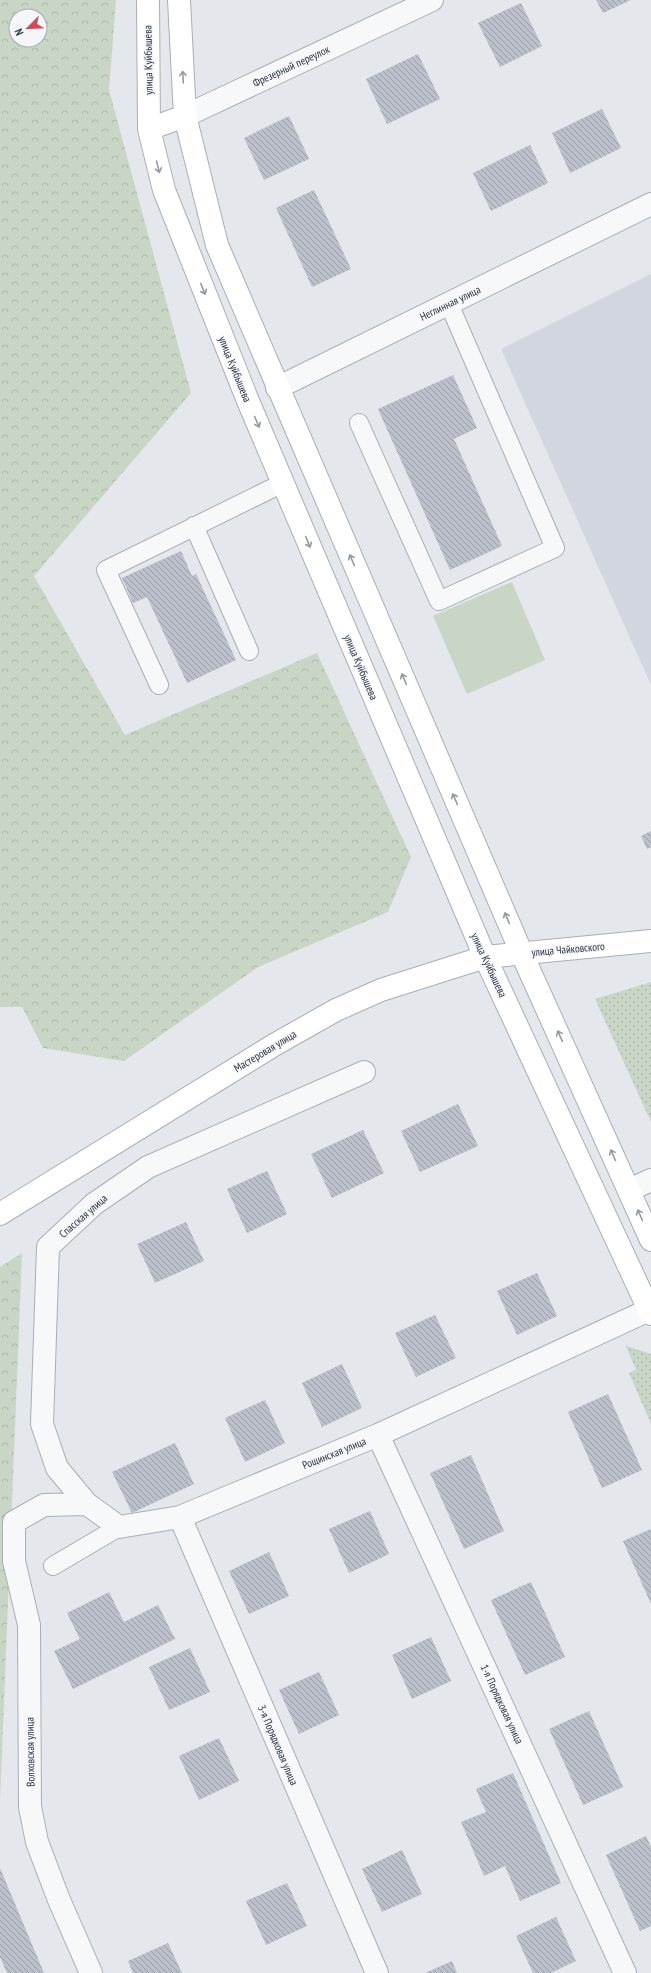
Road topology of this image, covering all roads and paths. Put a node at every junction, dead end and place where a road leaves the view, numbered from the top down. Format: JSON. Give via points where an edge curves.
{"nodes":[{"id":1,"x":148,"y":0,"type":"edge"},
{"id":2,"x":179,"y":0,"type":"edge"},
{"id":3,"x":432,"y":0,"type":"edge"},
{"id":4,"x":186,"y":116,"type":"junction"},
{"id":5,"x":149,"y":129,"type":"junction"},
{"id":6,"x":651,"y":204,"type":"edge"},
{"id":7,"x":449,"y":304,"type":"junction"},
{"id":8,"x":277,"y":388,"type":"junction"},
{"id":9,"x":248,"y":401,"type":"junction"},
{"id":10,"x":359,"y":423,"type":"dead end"},
{"id":11,"x":283,"y":484,"type":"junction"},
{"id":12,"x":194,"y":526,"type":"junction"},
{"id":13,"x":249,"y":651,"type":"dead end"},
{"id":14,"x":159,"y":685,"type":"dead end"},
{"id":15,"x":651,"y":941,"type":"edge"},
{"id":16,"x":522,"y":954,"type":"junction"},
{"id":17,"x":485,"y":957,"type":"junction"},
{"id":18,"x":364,"y":1072,"type":"dead end"},
{"id":19,"x":651,"y":1180,"type":"edge"},
{"id":20,"x":629,"y":1190,"type":"junction"},
{"id":21,"x":0,"y":1214,"type":"edge"},
{"id":22,"x":651,"y":1240,"type":"edge"},
{"id":23,"x":650,"y":1312,"type":"edge"},
{"id":24,"x":378,"y":1435,"type":"junction"},
{"id":25,"x":87,"y":1504,"type":"junction"},
{"id":26,"x":180,"y":1517,"type":"junction"},
{"id":27,"x":119,"y":1527,"type":"junction"},
{"id":28,"x":53,"y":1566,"type":"dead end"},
{"id":29,"x":91,"y":1973,"type":"edge"},
{"id":30,"x":377,"y":1973,"type":"edge"},
{"id":31,"x":625,"y":1973,"type":"edge"}],
"edges":[{"from":1,"to":5,"type":"main road","name":"улица Куйбышева"},
{"from":4,"to":2,"type":"main road","one_way":true},
{"from":3,"to":4,"type":"street","name":"Фрезерный переулок"},
{"from":4,"to":5,"type":"main road","name":"Фрезерный переулок"},
{"from":4,"to":8,"type":"main road","via":[[217,245]]},
{"from":5,"to":9,"type":"main road","name":"улица Куйбышева","one_way":true,"via":[[164,190]]},
{"from":6,"to":7,"type":"street","name":"Неглинная улица"},
{"from":7,"to":8,"type":"street","name":"Неглинная улица"},
{"from":7,"to":10,"type":"lane","via":[[555,548],[439,601]]},
{"from":8,"to":9,"type":"main road","name":"Неглинная улица"},
{"from":16,"to":8,"type":"main road","one_way":true},
{"from":9,"to":11,"type":"main road","name":"улица Куйбышева","one_way":true},
{"from":11,"to":12,"type":"lane"},
{"from":11,"to":17,"type":"main road","name":"улица Куйбышева","one_way":true},
{"from":12,"to":13,"type":"lane"},
{"from":12,"to":14,"type":"lane","via":[[106,570]]},
{"from":15,"to":16,"type":"main road","name":"улица Чайковского"},
{"from":16,"to":17,"type":"main road","name":"улица Чайковского"},
{"from":20,"to":16,"type":"main road","one_way":true},
{"from":17,"to":21,"type":"main road","name":"Мастеровая улица","via":[[409,980],[336,1010],[274,1045]]},
{"from":17,"to":23,"type":"main road","name":"улица Куйбышева"},
{"from":18,"to":25,"type":"street","name":"Спасская улица","via":[[148,1167],[94,1204],[48,1247],[42,1424],[57,1468]]},
{"from":19,"to":20,"type":"street"},
{"from":22,"to":20,"type":"main road","one_way":true},
{"from":23,"to":24,"type":"street","name":"Рощинская улица"},
{"from":24,"to":26,"type":"street","name":"Рощинская улица"},
{"from":24,"to":31,"type":"street","name":"1-я Порядковая улица"},
{"from":25,"to":27,"type":"street"},
{"from":25,"to":29,"type":"street","name":"Волховская улица","via":[[44,1505],[14,1522],[14,1561],[29,1624],[30,1807],[37,1842]]},
{"from":26,"to":27,"type":"street","name":"Рощинская улица"},
{"from":26,"to":30,"type":"street","name":"3-я Порядковая улица"},
{"from":27,"to":28,"type":"lane"}]}
